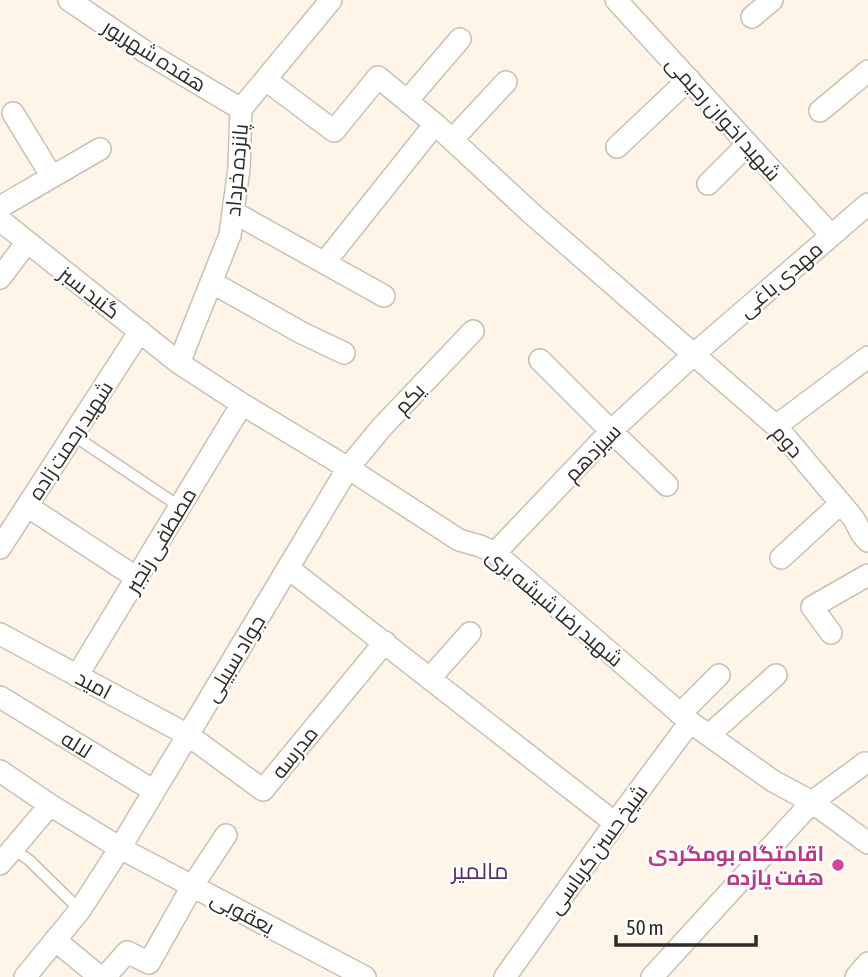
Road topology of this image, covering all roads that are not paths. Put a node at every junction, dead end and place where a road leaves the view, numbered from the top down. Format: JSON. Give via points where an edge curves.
{"nodes":[{"id":1,"x":69,"y":0,"type":"edge"},
{"id":2,"x":331,"y":0,"type":"edge"},
{"id":3,"x":616,"y":0,"type":"edge"},
{"id":4,"x":772,"y":0,"type":"edge"},
{"id":5,"x":752,"y":17,"type":"dead end"},
{"id":6,"x":460,"y":38,"type":"dead end"},
{"id":7,"x":868,"y":71,"type":"edge"},
{"id":8,"x":266,"y":79,"type":"junction"},
{"id":9,"x":689,"y":79,"type":"junction"},
{"id":10,"x":506,"y":82,"type":"dead end"},
{"id":11,"x":407,"y":101,"type":"junction"},
{"id":12,"x":242,"y":109,"type":"junction"},
{"id":13,"x":820,"y":111,"type":"dead end"},
{"id":14,"x":13,"y":113,"type":"dead end"},
{"id":15,"x":435,"y":124,"type":"junction"},
{"id":16,"x":453,"y":140,"type":"junction"},
{"id":17,"x":748,"y":144,"type":"junction"},
{"id":18,"x":617,"y":147,"type":"dead end"},
{"id":19,"x":100,"y":149,"type":"dead end"},
{"id":20,"x":52,"y":177,"type":"junction"},
{"id":21,"x":708,"y":184,"type":"dead end"},
{"id":22,"x":868,"y":204,"type":"edge"},
{"id":23,"x":0,"y":207,"type":"edge"},
{"id":24,"x":233,"y":212,"type":"junction"},
{"id":25,"x":0,"y":220,"type":"edge"},
{"id":26,"x":831,"y":236,"type":"junction"},
{"id":27,"x":27,"y":242,"type":"junction"},
{"id":28,"x":325,"y":262,"type":"junction"},
{"id":29,"x":0,"y":278,"type":"edge"},
{"id":30,"x":212,"y":282,"type":"junction"},
{"id":31,"x":384,"y":296,"type":"dead end"},
{"id":32,"x":139,"y":331,"type":"junction"},
{"id":33,"x":473,"y":331,"type":"dead end"},
{"id":34,"x":344,"y":353,"type":"dead end"},
{"id":35,"x":692,"y":355,"type":"junction"},
{"id":36,"x":868,"y":357,"type":"edge"},
{"id":37,"x":540,"y":360,"type":"dead end"},
{"id":38,"x":179,"y":363,"type":"junction"},
{"id":39,"x":242,"y":404,"type":"junction"},
{"id":40,"x":776,"y":426,"type":"junction"},
{"id":41,"x":611,"y":431,"type":"junction"},
{"id":42,"x":73,"y":435,"type":"junction"},
{"id":43,"x":348,"y":468,"type":"junction"},
{"id":44,"x":667,"y":485,"type":"dead end"},
{"id":45,"x":27,"y":506,"type":"junction"},
{"id":46,"x":180,"y":507,"type":"junction"},
{"id":47,"x":854,"y":510,"type":"edge"},
{"id":48,"x":868,"y":541,"type":"edge"},
{"id":49,"x":0,"y":548,"type":"edge"},
{"id":50,"x":495,"y":553,"type":"junction"},
{"id":51,"x":781,"y":558,"type":"dead end"},
{"id":52,"x":288,"y":568,"type":"junction"},
{"id":53,"x":868,"y":575,"type":"edge"},
{"id":54,"x":137,"y":578,"type":"junction"},
{"id":55,"x":470,"y":633,"type":"dead end"},
{"id":56,"x":831,"y":633,"type":"dead end"},
{"id":57,"x":0,"y":634,"type":"edge"},
{"id":58,"x":384,"y":642,"type":"junction"},
{"id":59,"x":719,"y":675,"type":"dead end"},
{"id":60,"x":776,"y":675,"type":"dead end"},
{"id":61,"x":77,"y":676,"type":"junction"},
{"id":62,"x":430,"y":678,"type":"junction"},
{"id":63,"x":0,"y":697,"type":"edge"},
{"id":64,"x":685,"y":718,"type":"junction"},
{"id":65,"x":188,"y":735,"type":"junction"},
{"id":66,"x":709,"y":735,"type":"junction"},
{"id":67,"x":865,"y":763,"type":"dead end"},
{"id":68,"x":0,"y":771,"type":"edge"},
{"id":69,"x":154,"y":792,"type":"junction"},
{"id":70,"x":811,"y":802,"type":"junction"},
{"id":71,"x":50,"y":805,"type":"junction"},
{"id":72,"x":615,"y":823,"type":"junction"},
{"id":73,"x":226,"y":835,"type":"dead end"},
{"id":74,"x":868,"y":843,"type":"edge"},
{"id":75,"x":120,"y":848,"type":"junction"},
{"id":76,"x":6,"y":857,"type":"edge"},
{"id":77,"x":193,"y":885,"type":"junction"},
{"id":78,"x":80,"y":910,"type":"junction"},
{"id":79,"x":55,"y":940,"type":"junction"},
{"id":80,"x":868,"y":963,"type":"edge"},
{"id":81,"x":655,"y":976,"type":"edge"},
{"id":82,"x":25,"y":977,"type":"edge"},
{"id":83,"x":102,"y":977,"type":"edge"},
{"id":84,"x":363,"y":977,"type":"edge"},
{"id":85,"x":505,"y":977,"type":"edge"},
{"id":86,"x":856,"y":977,"type":"edge"}],
"edges":[{"from":1,"to":12,"type":"street","name":"هفده شهریور"},
{"from":2,"to":8,"type":"street","name":"پانزده خرداد"},
{"from":3,"to":9,"type":"street","name":"شهید اخوان رحیمی"},
{"from":4,"to":5,"type":"street"},
{"from":6,"to":11,"type":"street"},
{"from":7,"to":13,"type":"street"},
{"from":8,"to":11,"type":"street","name":"دوم","via":[[334,131],[378,77]]},
{"from":8,"to":12,"type":"street","name":"پانزده خرداد"},
{"from":9,"to":17,"type":"street","name":"شهید اخوان رحیمی"},
{"from":9,"to":18,"type":"street"},
{"from":10,"to":16,"type":"street"},
{"from":11,"to":15,"type":"street","name":"دوم"},
{"from":12,"to":24,"type":"street","name":"پانزده خرداد"},
{"from":14,"to":20,"type":"street"},
{"from":15,"to":16,"type":"street","name":"دوم"},
{"from":15,"to":28,"type":"street"},
{"from":16,"to":35,"type":"street","name":"دوم"},
{"from":17,"to":21,"type":"street"},
{"from":17,"to":26,"type":"street","name":"شهید اخوان رحیمی"},
{"from":19,"to":20,"type":"street"},
{"from":20,"to":23,"type":"street"},
{"from":22,"to":26,"type":"street","name":"مهدی باغی"},
{"from":24,"to":28,"type":"street"},
{"from":24,"to":30,"type":"street","name":"پانزده خرداد","via":[[230,235]]},
{"from":25,"to":27,"type":"street","name":"گنبد سبز"},
{"from":26,"to":35,"type":"street","name":"مهدی باغی"},
{"from":27,"to":29,"type":"street"},
{"from":27,"to":32,"type":"street","name":"گنبد سبز"},
{"from":28,"to":31,"type":"street"},
{"from":30,"to":34,"type":"street"},
{"from":30,"to":38,"type":"street","name":"پانزده خرداد"},
{"from":32,"to":38,"type":"street","name":"گنبد سبز"},
{"from":32,"to":42,"type":"street","name":"شهید رحمت زاده"},
{"from":33,"to":43,"type":"street","name":"یکم"},
{"from":35,"to":40,"type":"street","name":"دوم"},
{"from":35,"to":41,"type":"street","name":"سیزدهم"},
{"from":36,"to":40,"type":"street"},
{"from":37,"to":41,"type":"street"},
{"from":38,"to":39,"type":"street","name":"شهید رضا شیشه بری"},
{"from":39,"to":43,"type":"street","name":"شهید رضا شیشه بری"},
{"from":39,"to":46,"type":"street","name":"مصطفی رنجبر"},
{"from":40,"to":47,"type":"street","name":"دوم"},
{"from":41,"to":44,"type":"street"},
{"from":41,"to":50,"type":"street","name":"سیزدهم"},
{"from":42,"to":45,"type":"street","name":"شهید رحمت زاده"},
{"from":42,"to":46,"type":"lane"},
{"from":43,"to":50,"type":"street","name":"شهید رضا شیشه بری","via":[[459,540]]},
{"from":43,"to":52,"type":"street","name":"جواد سبیلی"},
{"from":45,"to":49,"type":"street","name":"شهید رحمت زاده"},
{"from":45,"to":54,"type":"street"},
{"from":46,"to":54,"type":"street","name":"مصطفی رنجبر"},
{"from":47,"to":48,"type":"street","name":"دوم"},
{"from":47,"to":51,"type":"street"},
{"from":50,"to":64,"type":"street","name":"شهید رضا شیشه بری"},
{"from":52,"to":58,"type":"street"},
{"from":52,"to":65,"type":"street","name":"جواد سبیلی"},
{"from":53,"to":56,"type":"street","via":[[812,607]]},
{"from":54,"to":61,"type":"street","name":"مصطفی رنجبر"},
{"from":55,"to":62,"type":"street"},
{"from":57,"to":61,"type":"street","name":"امید"},
{"from":58,"to":62,"type":"street"},
{"from":58,"to":65,"type":"street","name":"مدرسه","via":[[264,789]]},
{"from":59,"to":64,"type":"street","name":"شیخ حسن کرباسی"},
{"from":60,"to":66,"type":"street"},
{"from":61,"to":65,"type":"street","name":"امید"},
{"from":62,"to":72,"type":"street"},
{"from":63,"to":69,"type":"street","name":"لاله"},
{"from":64,"to":66,"type":"street","name":"شهید رضا شیشه بری"},
{"from":64,"to":72,"type":"street","name":"شیخ حسن کرباسی"},
{"from":65,"to":69,"type":"street","name":"جواد سبیلی"},
{"from":66,"to":70,"type":"street","name":"شهید رضا شیشه بری"},
{"from":67,"to":70,"type":"street"},
{"from":68,"to":71,"type":"street","name":"یعقوبی"},
{"from":69,"to":75,"type":"street","name":"جواد سبیلی"},
{"from":70,"to":74,"type":"street","name":"شهید رضا شیشه بری"},
{"from":70,"to":81,"type":"street"},
{"from":71,"to":75,"type":"street","name":"یعقوبی"},
{"from":71,"to":76,"type":"street"},
{"from":72,"to":85,"type":"street","name":"شیخ حسن کرباسی"},
{"from":73,"to":77,"type":"street"},
{"from":75,"to":77,"type":"street","name":"یعقوبی"},
{"from":75,"to":78,"type":"street","name":"جواد سبیلی"},
{"from":76,"to":78,"type":"lane","via":[[29,860]]},
{"from":77,"to":83,"type":"street","via":[[149,963],[127,952]]},
{"from":77,"to":84,"type":"street","name":"یعقوبی"},
{"from":78,"to":79,"type":"street","name":"جواد سبیلی"},
{"from":79,"to":82,"type":"street","name":"جواد سبیلی"},
{"from":79,"to":83,"type":"street"},
{"from":80,"to":86,"type":"street"}]}
